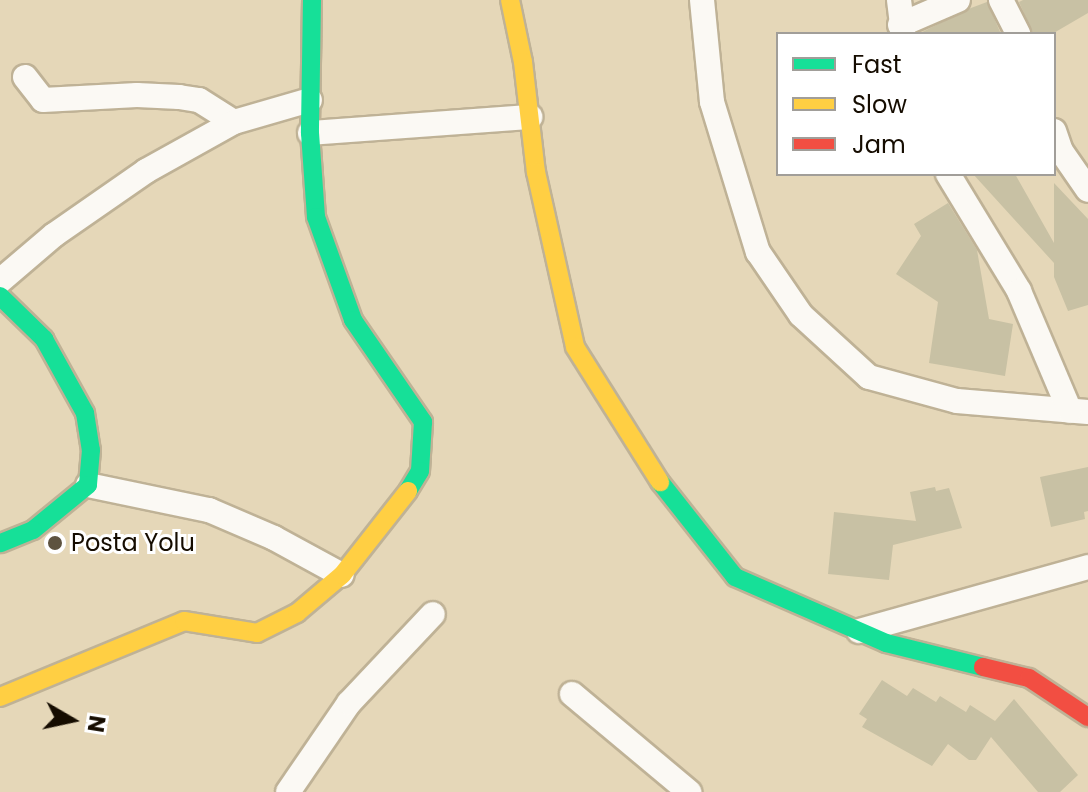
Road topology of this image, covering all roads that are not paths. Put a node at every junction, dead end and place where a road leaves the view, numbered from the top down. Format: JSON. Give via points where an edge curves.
{"nodes":[{"id":1,"x":312,"y":0,"type":"edge"},
{"id":2,"x":510,"y":0,"type":"edge"},
{"id":3,"x":702,"y":0,"type":"edge"},
{"id":4,"x":899,"y":0,"type":"edge"},
{"id":5,"x":958,"y":0,"type":"edge"},
{"id":6,"x":1001,"y":0,"type":"edge"},
{"id":7,"x":902,"y":30,"type":"edge"},
{"id":8,"x":1017,"y":32,"type":"edge"},
{"id":9,"x":25,"y":77,"type":"dead end"},
{"id":10,"x":310,"y":100,"type":"junction"},
{"id":11,"x":530,"y":117,"type":"junction"},
{"id":12,"x":234,"y":122,"type":"junction"},
{"id":13,"x":310,"y":133,"type":"junction"},
{"id":14,"x":1056,"y":137,"type":"edge"},
{"id":15,"x":949,"y":176,"type":"edge"},
{"id":16,"x":1088,"y":190,"type":"edge"},
{"id":17,"x":0,"y":281,"type":"edge"},
{"id":18,"x":0,"y":296,"type":"edge"},
{"id":19,"x":0,"y":315,"type":"edge"},
{"id":20,"x":30,"y":325,"type":"junction"},
{"id":21,"x":1079,"y":412,"type":"edge"},
{"id":22,"x":88,"y":485,"type":"junction"},
{"id":23,"x":0,"y":543,"type":"edge"},
{"id":24,"x":1088,"y":567,"type":"edge"},
{"id":25,"x":342,"y":575,"type":"junction"},
{"id":26,"x":433,"y":614,"type":"dead end"},
{"id":27,"x":859,"y":631,"type":"junction"},
{"id":28,"x":572,"y":694,"type":"dead end"},
{"id":29,"x":0,"y":697,"type":"edge"},
{"id":30,"x":1088,"y":717,"type":"edge"},
{"id":31,"x":288,"y":792,"type":"edge"},
{"id":32,"x":689,"y":792,"type":"edge"}],
"edges":[{"from":1,"to":10,"type":"street"},
{"from":2,"to":11,"type":"street"},
{"from":3,"to":21,"type":"street","via":[[712,102],[758,252],[801,315],[869,377],[957,401]]},
{"from":4,"to":7,"type":"street"},
{"from":5,"to":7,"type":"street"},
{"from":6,"to":8,"type":"street"},
{"from":9,"to":12,"type":"street","via":[[43,100],[179,97],[199,100]]},
{"from":10,"to":12,"type":"street"},
{"from":10,"to":13,"type":"street"},
{"from":11,"to":13,"type":"street"},
{"from":11,"to":27,"type":"street","via":[[536,172],[575,347],[656,477],[735,577]]},
{"from":12,"to":17,"type":"street","via":[[146,171],[54,235]]},
{"from":13,"to":25,"type":"street","via":[[316,217],[353,320],[423,422],[420,471]]},
{"from":14,"to":16,"type":"street"},
{"from":15,"to":21,"type":"street","via":[[1019,291]]},
{"from":18,"to":20,"type":"street"},
{"from":19,"to":20,"type":"street"},
{"from":20,"to":22,"type":"street","via":[[44,339],[85,413],[91,450]]},
{"from":22,"to":23,"type":"street","via":[[33,530]]},
{"from":22,"to":25,"type":"street","via":[[209,510]]},
{"from":24,"to":27,"type":"street"},
{"from":25,"to":29,"type":"street","via":[[297,613],[257,633],[184,621]]},
{"from":26,"to":31,"type":"street","via":[[349,703]]},
{"from":27,"to":30,"type":"street","via":[[886,643],[1029,678]]},
{"from":28,"to":32,"type":"street"}]}
